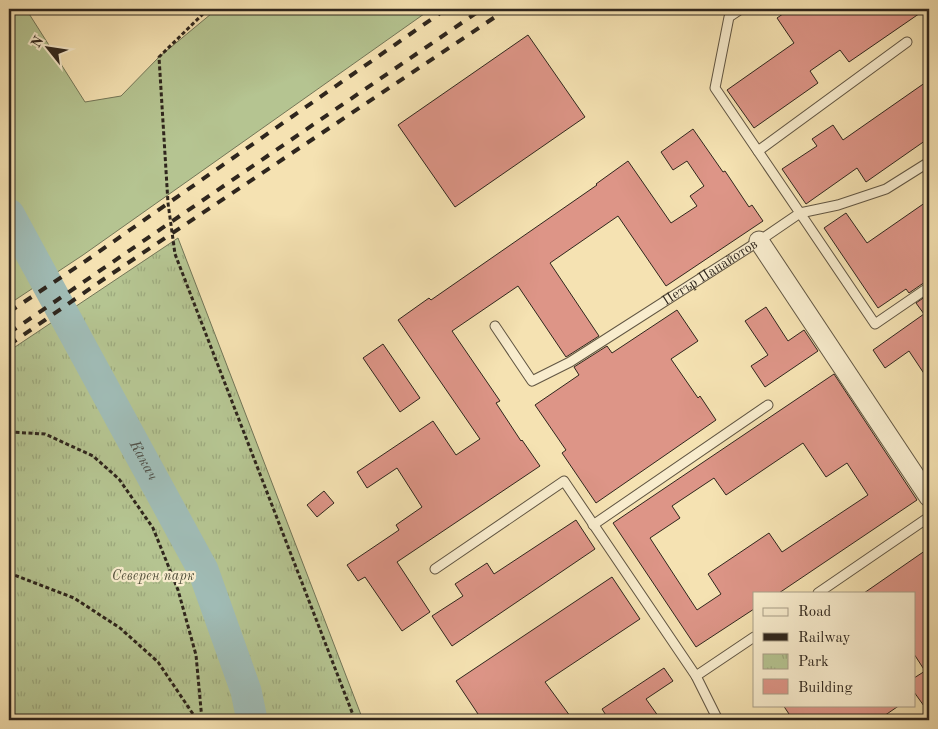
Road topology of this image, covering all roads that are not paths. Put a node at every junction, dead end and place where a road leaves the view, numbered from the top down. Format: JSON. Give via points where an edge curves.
{"nodes":[{"id":1,"x":741,"y":9,"type":"edge"},
{"id":2,"x":907,"y":42,"type":"dead end"},
{"id":3,"x":758,"y":151,"type":"junction"},
{"id":4,"x":929,"y":162,"type":"edge"},
{"id":5,"x":800,"y":213,"type":"junction"},
{"id":6,"x":759,"y":241,"type":"junction"},
{"id":7,"x":929,"y":287,"type":"edge"},
{"id":8,"x":495,"y":326,"type":"dead end"},
{"id":9,"x":768,"y":405,"type":"dead end"},
{"id":10,"x":928,"y":492,"type":"edge"},
{"id":11,"x":929,"y":517,"type":"edge"},
{"id":12,"x":593,"y":524,"type":"junction"},
{"id":13,"x":435,"y":569,"type":"dead end"},
{"id":14,"x":819,"y":592,"type":"edge"},
{"id":15,"x":753,"y":638,"type":"edge"},
{"id":16,"x":696,"y":676,"type":"junction"},
{"id":17,"x":718,"y":720,"type":"edge"}],
"edges":[{"from":1,"to":3,"type":"lane","via":[[729,17],[715,88]]},
{"from":2,"to":3,"type":"lane"},
{"from":3,"to":5,"type":"lane"},
{"from":4,"to":5,"type":"lane","via":[[886,189],[838,205]]},
{"from":5,"to":6,"type":"lane"},
{"from":5,"to":7,"type":"lane","via":[[875,324]]},
{"from":6,"to":8,"type":"lane","name":"Петър Панайотов","via":[[570,362],[532,381]]},
{"from":6,"to":10,"type":"street","name":"Петър Панайотов"},
{"from":9,"to":12,"type":"lane"},
{"from":11,"to":14,"type":"lane"},
{"from":12,"to":13,"type":"lane","via":[[564,482]]},
{"from":12,"to":16,"type":"lane"},
{"from":15,"to":16,"type":"lane"},
{"from":16,"to":17,"type":"lane"}]}
